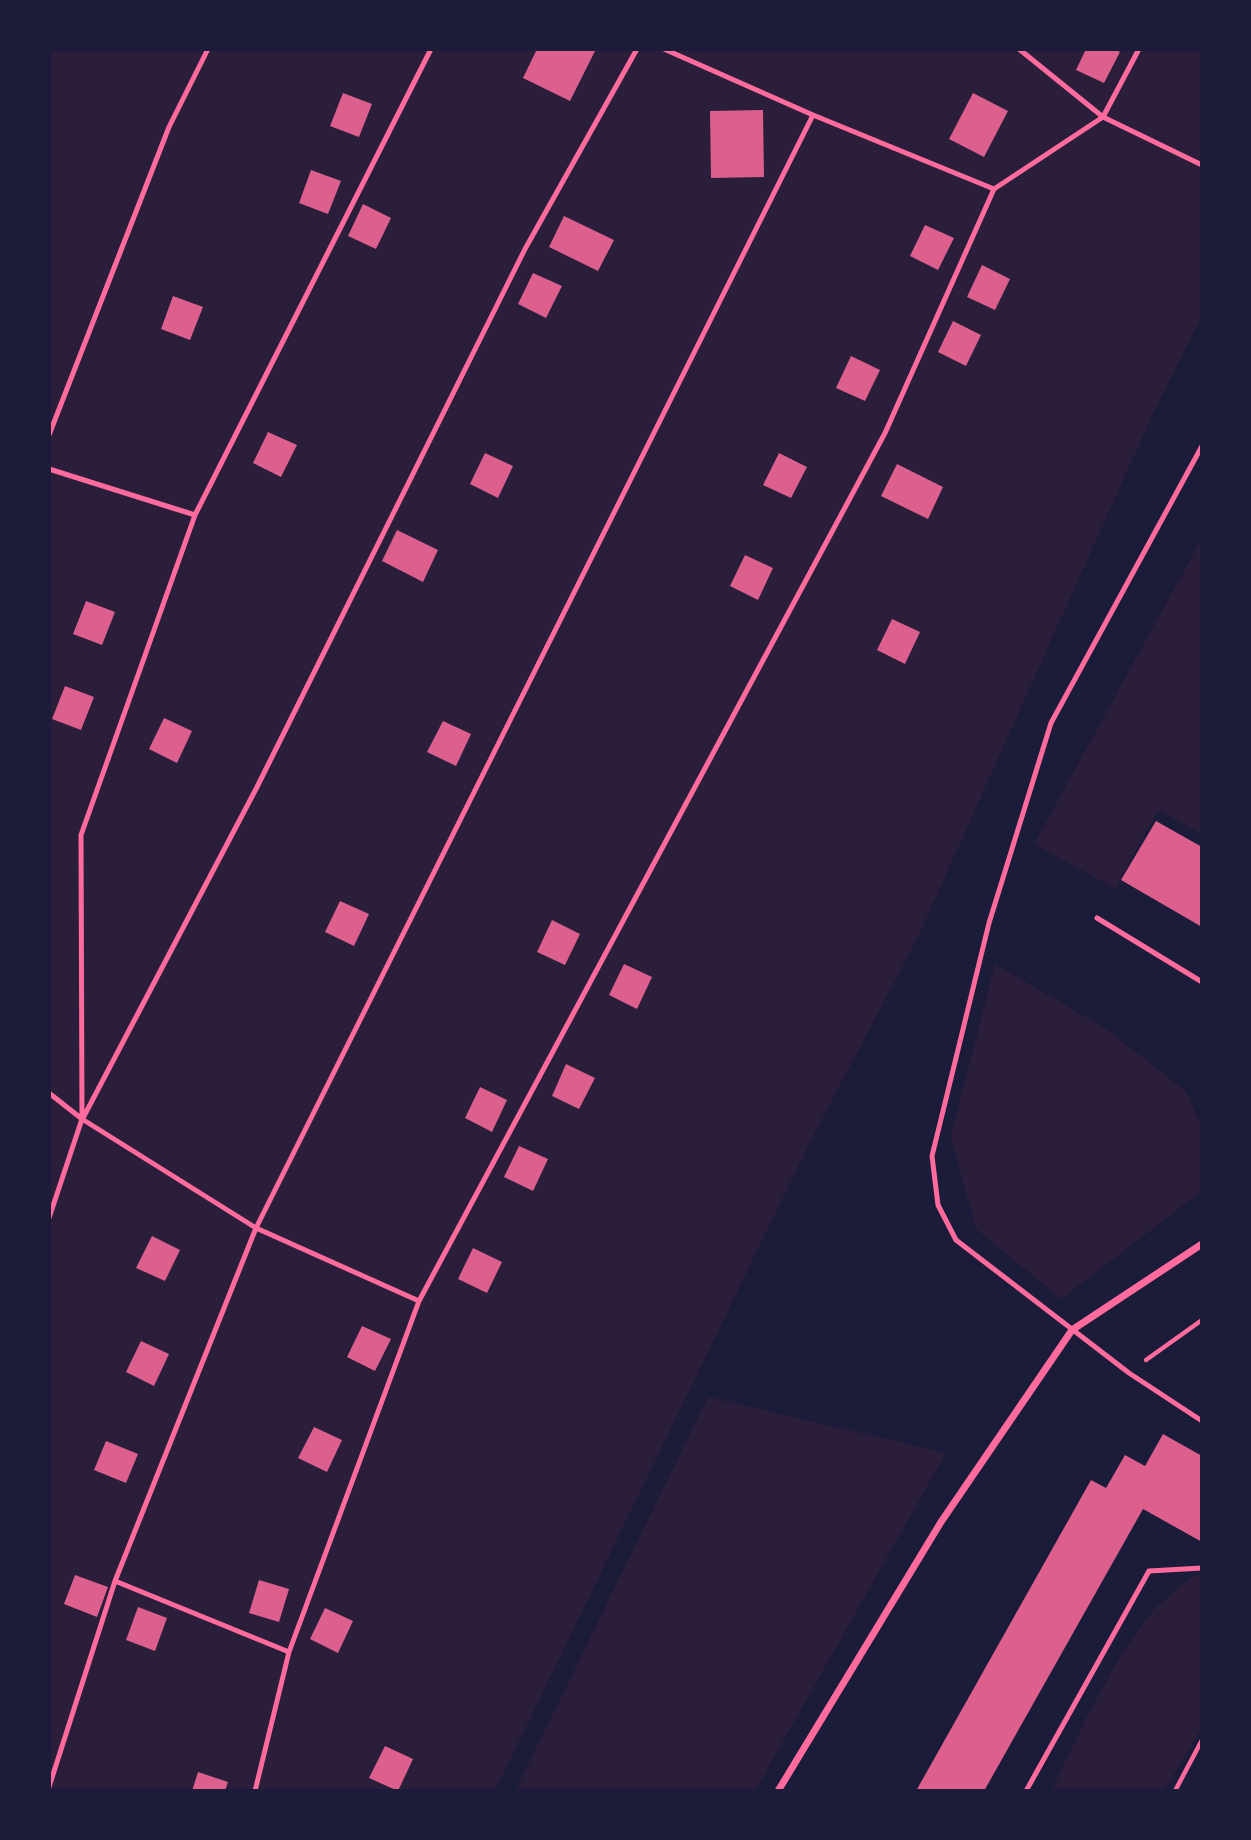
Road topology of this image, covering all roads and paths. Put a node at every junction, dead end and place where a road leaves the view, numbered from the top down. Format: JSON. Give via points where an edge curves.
{"nodes":[{"id":1,"x":208,"y":49,"type":"edge"},
{"id":2,"x":430,"y":49,"type":"edge"},
{"id":3,"x":637,"y":49,"type":"edge"},
{"id":4,"x":664,"y":49,"type":"edge"},
{"id":5,"x":1019,"y":49,"type":"edge"},
{"id":6,"x":1139,"y":49,"type":"edge"},
{"id":7,"x":813,"y":115,"type":"junction"},
{"id":8,"x":1103,"y":117,"type":"junction"},
{"id":9,"x":1202,"y":165,"type":"edge"},
{"id":10,"x":994,"y":189,"type":"junction"},
{"id":11,"x":49,"y":435,"type":"edge"},
{"id":12,"x":1202,"y":446,"type":"edge"},
{"id":13,"x":49,"y":469,"type":"edge"},
{"id":14,"x":195,"y":515,"type":"junction"},
{"id":15,"x":1097,"y":918,"type":"dead end"},
{"id":16,"x":1202,"y":982,"type":"edge"},
{"id":17,"x":49,"y":1093,"type":"edge"},
{"id":18,"x":82,"y":1119,"type":"junction"},
{"id":19,"x":49,"y":1218,"type":"edge"},
{"id":20,"x":256,"y":1228,"type":"junction"},
{"id":21,"x":1202,"y":1244,"type":"edge"},
{"id":22,"x":419,"y":1301,"type":"junction"},
{"id":23,"x":1202,"y":1320,"type":"edge"},
{"id":24,"x":1072,"y":1330,"type":"junction"},
{"id":25,"x":1129,"y":1373,"type":"junction"},
{"id":26,"x":1202,"y":1421,"type":"edge"},
{"id":27,"x":1202,"y":1568,"type":"edge"},
{"id":28,"x":116,"y":1581,"type":"junction"},
{"id":29,"x":289,"y":1652,"type":"junction"},
{"id":30,"x":1202,"y":1740,"type":"edge"},
{"id":31,"x":49,"y":1787,"type":"edge"},
{"id":32,"x":255,"y":1791,"type":"edge"},
{"id":33,"x":778,"y":1791,"type":"edge"},
{"id":34,"x":1026,"y":1791,"type":"edge"},
{"id":35,"x":1175,"y":1791,"type":"edge"}],
"edges":[{"from":1,"to":11,"type":"lane","via":[[169,127]]},
{"from":2,"to":14,"type":"lane"},
{"from":3,"to":18,"type":"lane","via":[[525,249],[257,788]]},
{"from":4,"to":7,"type":"lane"},
{"from":5,"to":8,"type":"lane"},
{"from":6,"to":8,"type":"lane"},
{"from":7,"to":10,"type":"lane"},
{"from":7,"to":20,"type":"lane"},
{"from":8,"to":9,"type":"lane"},
{"from":8,"to":10,"type":"lane"},
{"from":10,"to":22,"type":"lane","via":[[885,433]]},
{"from":12,"to":24,"type":"lane","via":[[1051,723],[989,923],[932,1156],[938,1205],[956,1240]]},
{"from":13,"to":14,"type":"lane"},
{"from":14,"to":18,"type":"lane","via":[[81,835]]},
{"from":15,"to":16,"type":"lane"},
{"from":17,"to":18,"type":"lane"},
{"from":18,"to":19,"type":"lane"},
{"from":18,"to":20,"type":"lane"},
{"from":20,"to":22,"type":"lane"},
{"from":20,"to":28,"type":"lane"},
{"from":21,"to":24,"type":"street"},
{"from":22,"to":29,"type":"lane"},
{"from":23,"to":25,"type":"path"},
{"from":24,"to":25,"type":"lane"},
{"from":24,"to":33,"type":"street","via":[[941,1522]]},
{"from":25,"to":26,"type":"lane"},
{"from":27,"to":34,"type":"lane","via":[[1149,1571]]},
{"from":28,"to":29,"type":"lane"},
{"from":28,"to":31,"type":"lane"},
{"from":29,"to":32,"type":"lane"},
{"from":30,"to":35,"type":"path"}]}
